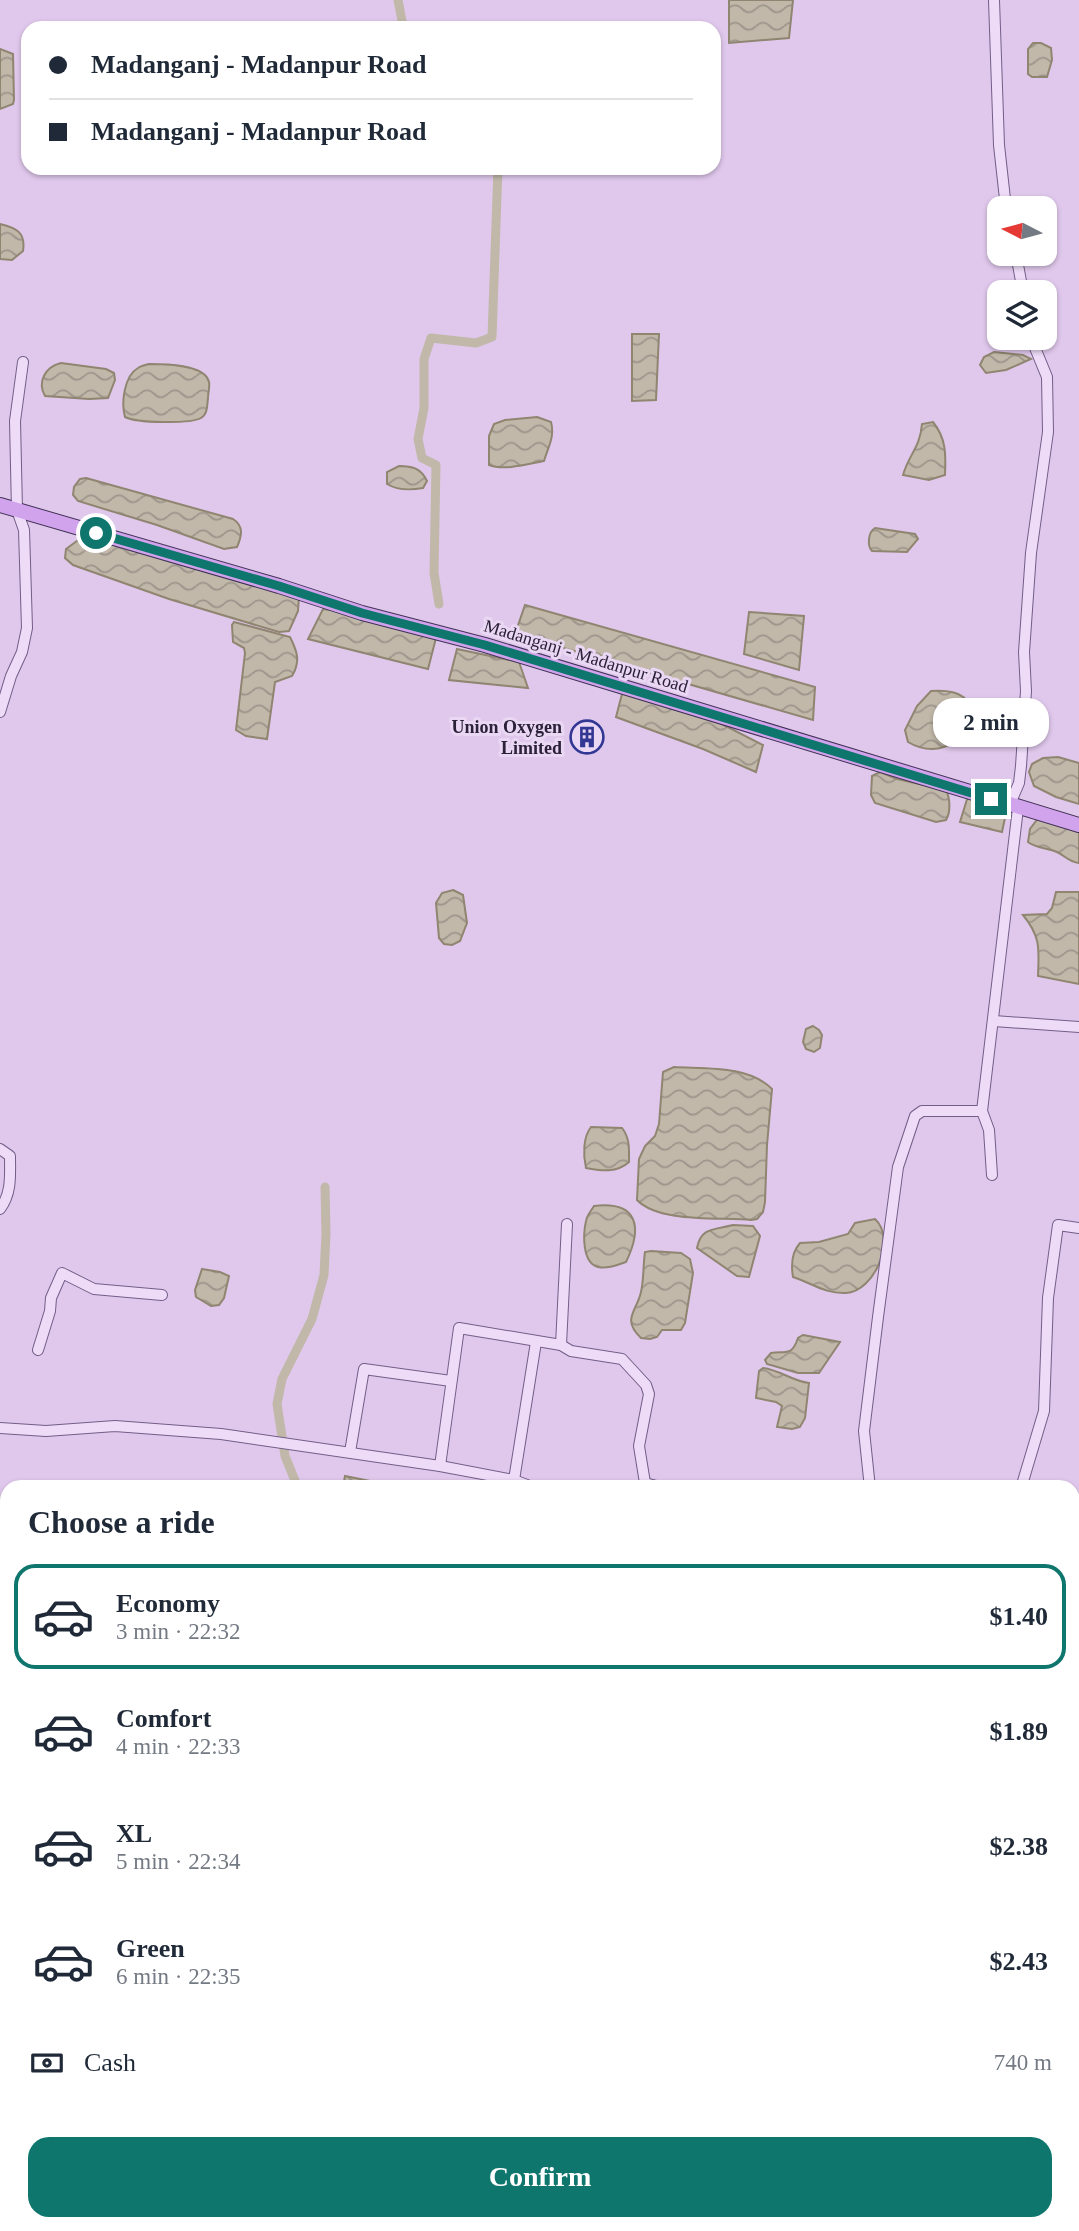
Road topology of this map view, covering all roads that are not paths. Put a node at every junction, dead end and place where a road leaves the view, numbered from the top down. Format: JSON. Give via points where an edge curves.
{"nodes":[{"id":1,"x":994,"y":0,"type":"edge"},
{"id":2,"x":1005,"y":196,"type":"edge"},
{"id":3,"x":1036,"y":350,"type":"edge"},
{"id":4,"x":23,"y":362,"type":"dead end"},
{"id":5,"x":0,"y":505,"type":"edge"},
{"id":6,"x":17,"y":510,"type":"junction"},
{"id":7,"x":0,"y":712,"type":"edge"},
{"id":8,"x":1014,"y":806,"type":"junction"},
{"id":9,"x":1079,"y":825,"type":"edge"},
{"id":10,"x":994,"y":1021,"type":"junction"},
{"id":11,"x":1079,"y":1027,"type":"edge"},
{"id":12,"x":982,"y":1111,"type":"junction"},
{"id":13,"x":0,"y":1149,"type":"edge"},
{"id":14,"x":992,"y":1175,"type":"dead end"},
{"id":15,"x":0,"y":1209,"type":"edge"},
{"id":16,"x":567,"y":1224,"type":"dead end"},
{"id":17,"x":1079,"y":1227,"type":"edge"},
{"id":18,"x":162,"y":1296,"type":"dead end"},
{"id":19,"x":536,"y":1342,"type":"junction"},
{"id":20,"x":561,"y":1345,"type":"junction"},
{"id":21,"x":38,"y":1350,"type":"dead end"},
{"id":22,"x":451,"y":1381,"type":"junction"},
{"id":23,"x":0,"y":1427,"type":"edge"},
{"id":24,"x":350,"y":1452,"type":"junction"},
{"id":25,"x":440,"y":1466,"type":"junction"},
{"id":26,"x":504,"y":1480,"type":"edge"},
{"id":27,"x":518,"y":1480,"type":"edge"},
{"id":28,"x":644,"y":1480,"type":"edge"},
{"id":29,"x":869,"y":1480,"type":"edge"},
{"id":30,"x":1023,"y":1480,"type":"edge"}],
"edges":[{"from":1,"to":2,"type":"street"},
{"from":3,"to":8,"type":"street","via":[[1047,377],[1048,432],[1031,553],[1021,766]]},
{"from":4,"to":6,"type":"street","via":[[15,421]]},
{"from":5,"to":6,"type":"main road","name":"Madanganj - Madanpur Road"},
{"from":6,"to":7,"type":"street","via":[[24,530],[27,628]]},
{"from":6,"to":8,"type":"main road","name":"Madanganj - Madanpur Road","via":[[485,645]]},
{"from":8,"to":9,"type":"main road","name":"Madanganj - Madanpur Road"},
{"from":8,"to":10,"type":"street"},
{"from":10,"to":11,"type":"street"},
{"from":10,"to":12,"type":"street"},
{"from":12,"to":14,"type":"street","via":[[989,1130]]},
{"from":12,"to":29,"type":"street","via":[[922,1111],[915,1115],[898,1167],[864,1432]]},
{"from":13,"to":15,"type":"street","via":[[10,1156],[10,1175],[8,1198]]},
{"from":16,"to":20,"type":"street"},
{"from":17,"to":30,"type":"street","via":[[1058,1225],[1048,1298],[1044,1410]]},
{"from":18,"to":21,"type":"street","via":[[94,1289],[62,1273]]},
{"from":19,"to":20,"type":"street"},
{"from":19,"to":22,"type":"street","via":[[459,1328]]},
{"from":19,"to":27,"type":"street"},
{"from":20,"to":28,"type":"street","via":[[571,1351],[622,1359],[646,1385],[649,1394],[639,1446]]},
{"from":22,"to":24,"type":"street","via":[[364,1369]]},
{"from":22,"to":25,"type":"street"},
{"from":23,"to":24,"type":"street","via":[[183,1430]]},
{"from":24,"to":25,"type":"street"},
{"from":25,"to":26,"type":"street"}]}
